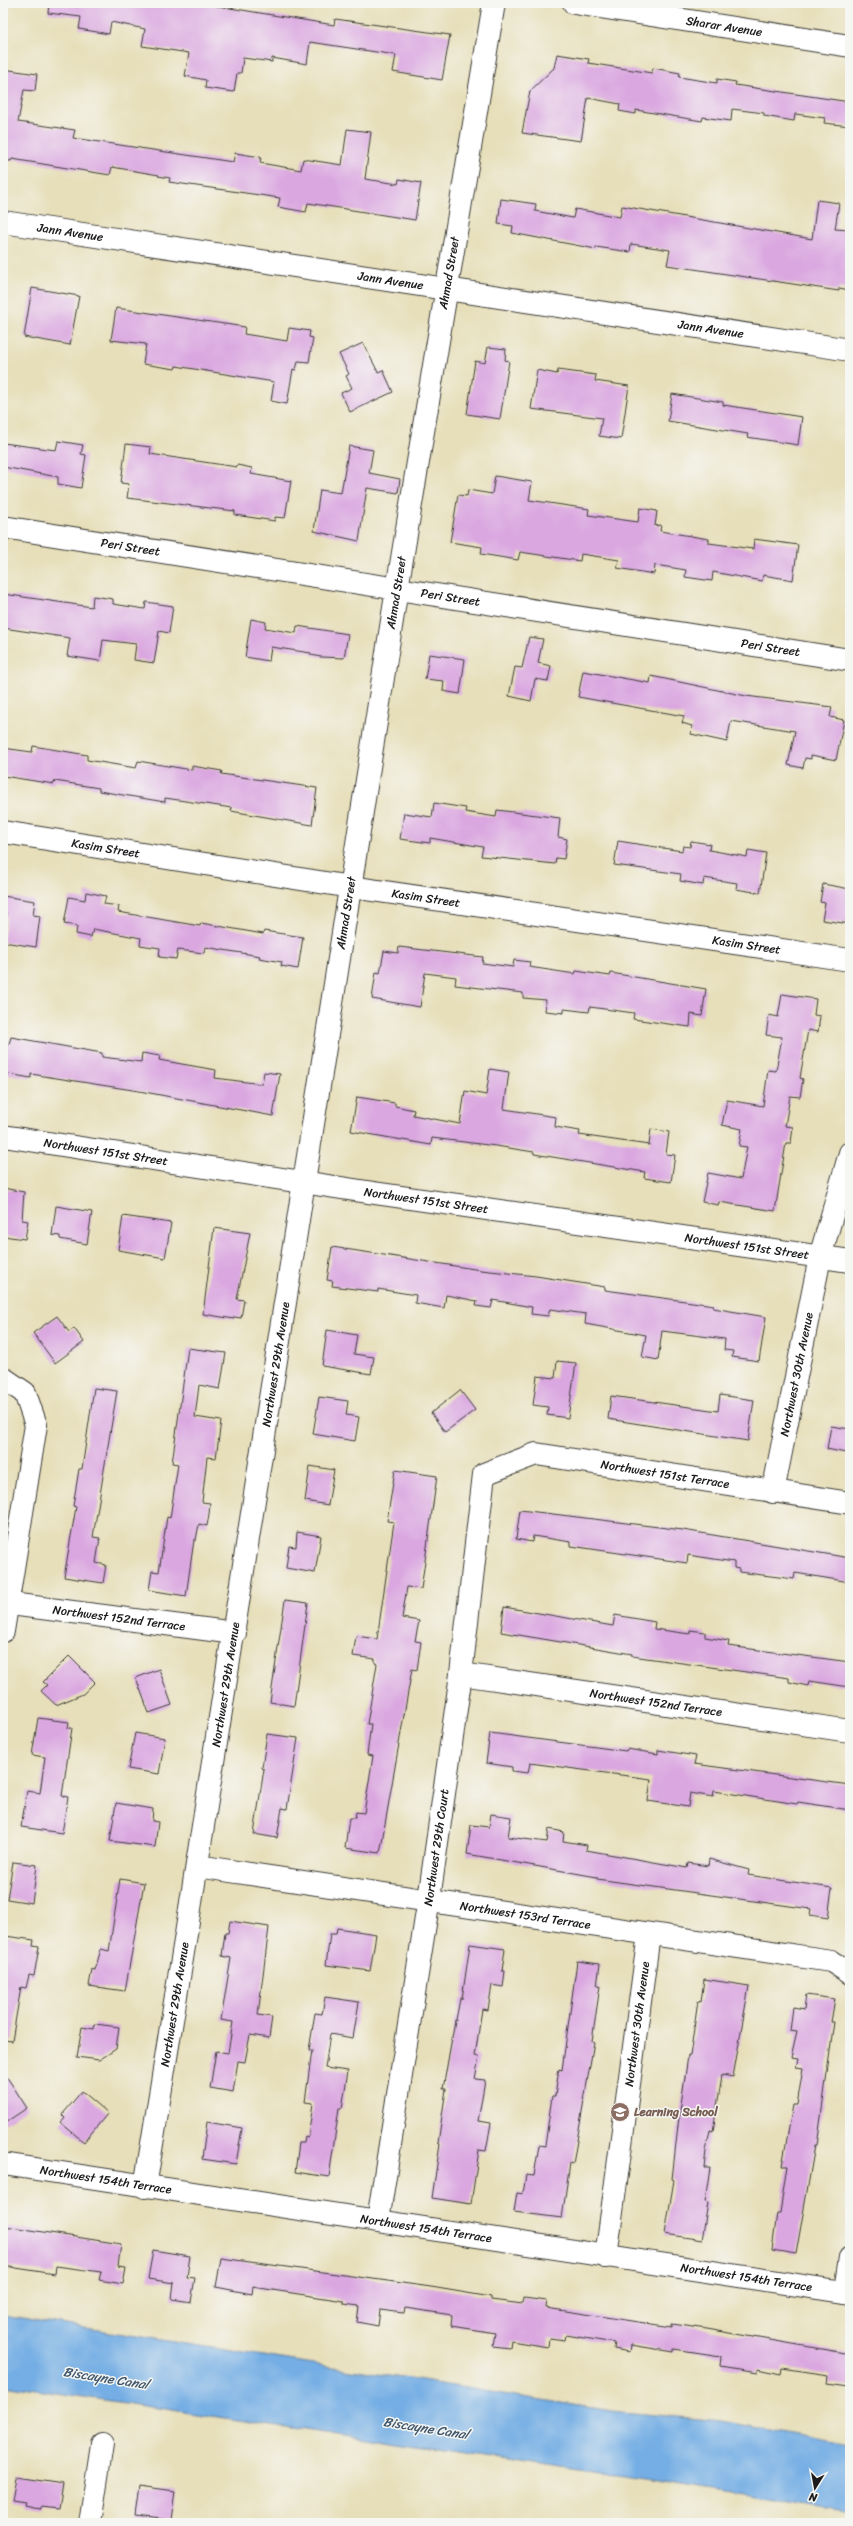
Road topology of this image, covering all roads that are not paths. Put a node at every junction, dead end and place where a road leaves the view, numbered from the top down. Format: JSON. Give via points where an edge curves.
{"nodes":[{"id":1,"x":494,"y":3,"type":"edge"},
{"id":2,"x":574,"y":3,"type":"edge"},
{"id":3,"x":850,"y":46,"type":"edge"},
{"id":4,"x":3,"y":222,"type":"edge"},
{"id":5,"x":448,"y":290,"type":"junction"},
{"id":6,"x":850,"y":350,"type":"edge"},
{"id":7,"x":3,"y":527,"type":"edge"},
{"id":8,"x":397,"y":588,"type":"junction"},
{"id":9,"x":850,"y":660,"type":"edge"},
{"id":10,"x":3,"y":832,"type":"edge"},
{"id":11,"x":351,"y":887,"type":"junction"},
{"id":12,"x":850,"y":960,"type":"edge"},
{"id":13,"x":3,"y":1136,"type":"edge"},
{"id":14,"x":850,"y":1153,"type":"edge"},
{"id":15,"x":303,"y":1182,"type":"junction"},
{"id":16,"x":820,"y":1257,"type":"junction"},
{"id":17,"x":850,"y":1261,"type":"edge"},
{"id":18,"x":3,"y":1378,"type":"edge"},
{"id":19,"x":484,"y":1474,"type":"joint"},
{"id":20,"x":772,"y":1492,"type":"junction"},
{"id":21,"x":850,"y":1503,"type":"edge"},
{"id":22,"x":5,"y":1604,"type":"edge"},
{"id":23,"x":3,"y":1631,"type":"edge"},
{"id":24,"x":236,"y":1633,"type":"junction"},
{"id":25,"x":461,"y":1674,"type":"junction"},
{"id":26,"x":850,"y":1731,"type":"edge"},
{"id":27,"x":197,"y":1866,"type":"junction"},
{"id":28,"x":429,"y":1899,"type":"junction"},
{"id":29,"x":649,"y":1934,"type":"junction"},
{"id":30,"x":850,"y":1973,"type":"edge"},
{"id":31,"x":3,"y":2164,"type":"edge"},
{"id":32,"x":145,"y":2187,"type":"junction"},
{"id":33,"x":378,"y":2220,"type":"junction"},
{"id":34,"x":606,"y":2257,"type":"junction"},
{"id":35,"x":850,"y":2258,"type":"edge"},
{"id":36,"x":847,"y":2292,"type":"edge"},
{"id":37,"x":102,"y":2444,"type":"dead end"},
{"id":38,"x":90,"y":2523,"type":"edge"}],
"edges":[{"from":1,"to":5,"type":"street","name":"Ahmad Street"},
{"from":2,"to":3,"type":"street","name":"Sharar Avenue"},
{"from":4,"to":5,"type":"street","name":"Jann Avenue"},
{"from":5,"to":6,"type":"street","name":"Jann Avenue"},
{"from":5,"to":8,"type":"street","name":"Ahmad Street"},
{"from":7,"to":8,"type":"street","name":"Peri Street"},
{"from":8,"to":9,"type":"street","name":"Peri Street"},
{"from":8,"to":11,"type":"street","name":"Ahmad Street"},
{"from":10,"to":11,"type":"street","name":"Kasim Street"},
{"from":11,"to":12,"type":"street","name":"Kasim Street"},
{"from":11,"to":15,"type":"street","name":"Ahmad Street"},
{"from":13,"to":15,"type":"street","name":"Northwest 151st Street"},
{"from":14,"to":16,"type":"street","name":"Northwest 30th Avenue"},
{"from":15,"to":16,"type":"street","name":"Northwest 151st Street"},
{"from":15,"to":24,"type":"street","name":"Northwest 29th Avenue"},
{"from":16,"to":17,"type":"street","name":"Northwest 151st Street"},
{"from":16,"to":20,"type":"street","name":"Northwest 30th Avenue"},
{"from":18,"to":22,"type":"street","via":[[25,1393],[36,1425]]},
{"from":19,"to":20,"type":"street","name":"Northwest 151st Terrace","via":[[536,1454]]},
{"from":19,"to":25,"type":"street","name":"Northwest 29th Court"},
{"from":20,"to":21,"type":"street","name":"Northwest 151st Terrace"},
{"from":22,"to":23,"type":"street"},
{"from":22,"to":24,"type":"street","name":"Northwest 152nd Terrace"},
{"from":24,"to":27,"type":"street","name":"Northwest 29th Avenue"},
{"from":25,"to":26,"type":"street","name":"Northwest 152nd Terrace"},
{"from":25,"to":28,"type":"street","name":"Northwest 29th Court"},
{"from":27,"to":28,"type":"street","name":"Northwest 153rd Terrace"},
{"from":27,"to":32,"type":"street","name":"Northwest 29th Avenue"},
{"from":28,"to":29,"type":"street","name":"Northwest 153rd Terrace"},
{"from":28,"to":33,"type":"street","name":"Northwest 29th Court"},
{"from":29,"to":30,"type":"street","name":"Northwest 153rd Terrace","via":[[831,1961]]},
{"from":29,"to":34,"type":"street","name":"Northwest 30th Avenue"},
{"from":31,"to":32,"type":"street","name":"Northwest 154th Terrace"},
{"from":32,"to":33,"type":"street","name":"Northwest 154th Terrace"},
{"from":33,"to":34,"type":"street","name":"Northwest 154th Terrace"},
{"from":34,"to":36,"type":"street","name":"Northwest 154th Terrace"},
{"from":35,"to":36,"type":"street"},
{"from":37,"to":38,"type":"street"}]}
